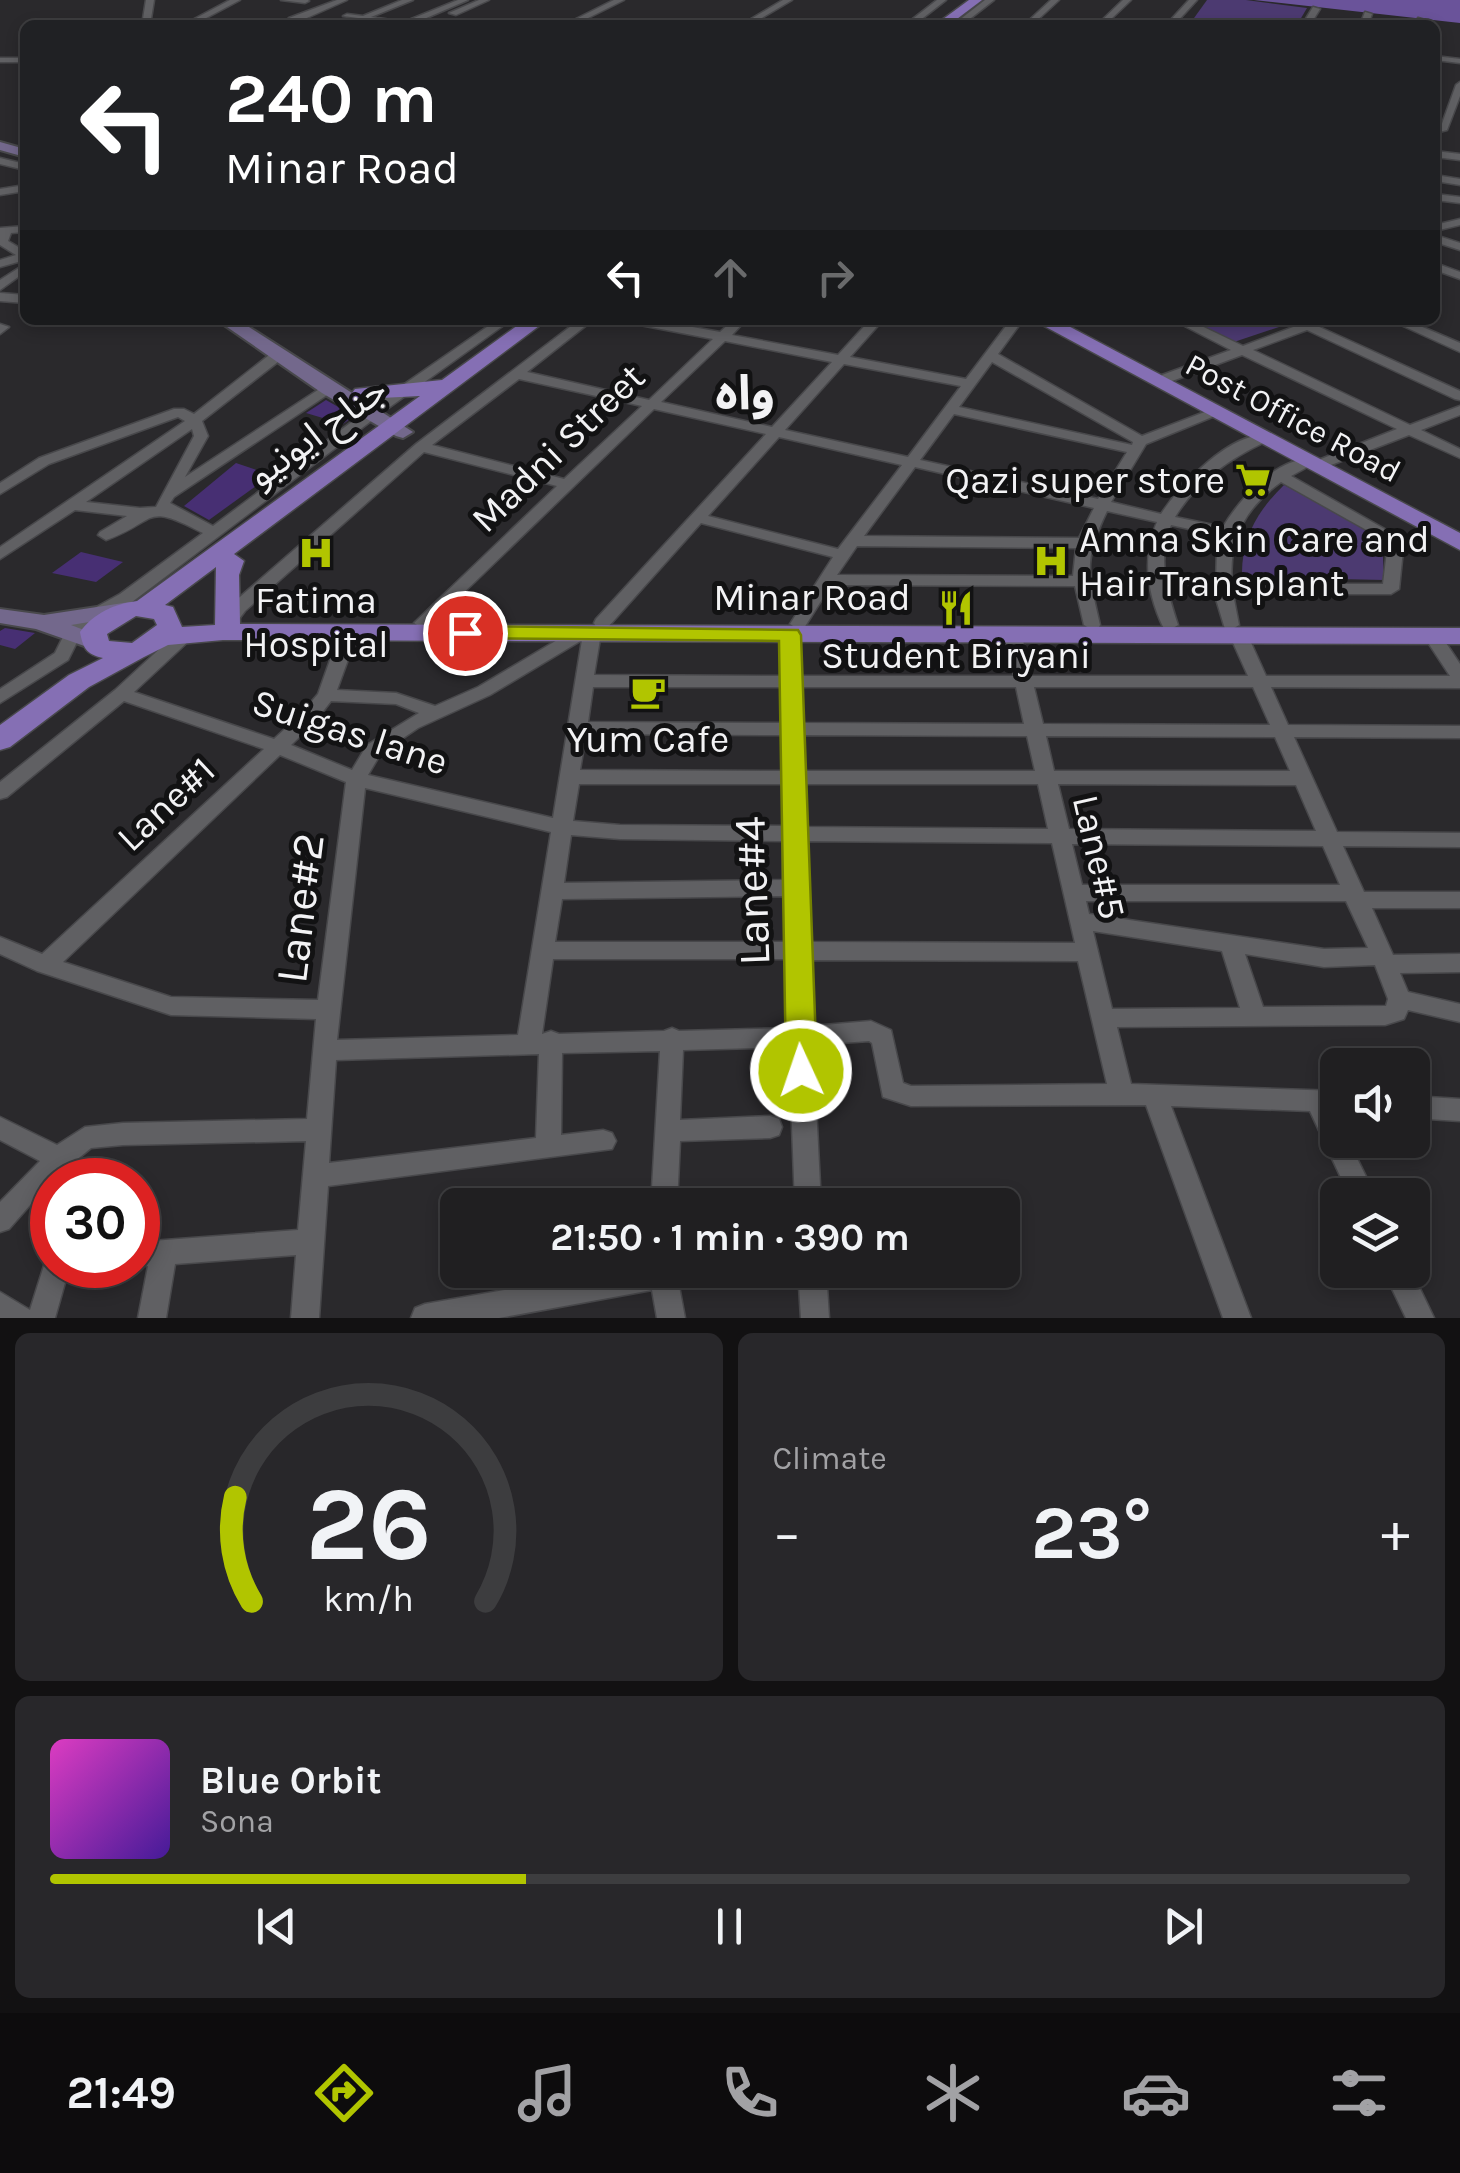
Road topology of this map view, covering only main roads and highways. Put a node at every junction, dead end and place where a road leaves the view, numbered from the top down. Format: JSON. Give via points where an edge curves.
{"nodes":[{"id":1,"x":964,"y":0,"type":"edge"},
{"id":2,"x":976,"y":0,"type":"edge"},
{"id":3,"x":938,"y":20,"type":"edge"},
{"id":4,"x":948,"y":20,"type":"edge"},
{"id":5,"x":235,"y":325,"type":"edge"},
{"id":6,"x":250,"y":325,"type":"edge"},
{"id":7,"x":529,"y":325,"type":"edge"},
{"id":8,"x":544,"y":325,"type":"edge"},
{"id":9,"x":1054,"y":325,"type":"edge"},
{"id":10,"x":1068,"y":325,"type":"edge"},
{"id":11,"x":278,"y":350,"type":"junction"},
{"id":12,"x":1170,"y":383,"type":"junction"},
{"id":13,"x":362,"y":393,"type":"joint"},
{"id":14,"x":398,"y":421,"type":"junction"},
{"id":15,"x":1316,"y":462,"type":"junction"},
{"id":16,"x":1460,"y":531,"type":"edge"},
{"id":17,"x":1460,"y":544,"type":"edge"},
{"id":18,"x":231,"y":561,"type":"junction"},
{"id":19,"x":0,"y":616,"type":"edge"},
{"id":20,"x":227,"y":623,"type":"junction"},
{"id":21,"x":157,"y":624,"type":"junction"},
{"id":22,"x":1460,"y":626,"type":"edge"},
{"id":23,"x":1077,"y":629,"type":"junction"},
{"id":24,"x":591,"y":630,"type":"junction"},
{"id":25,"x":794,"y":630,"type":"junction"},
{"id":26,"x":1235,"y":631,"type":"junction"},
{"id":27,"x":87,"y":635,"type":"junction"},
{"id":28,"x":1460,"y":636,"type":"edge"},
{"id":29,"x":2,"y":698,"type":"edge"},
{"id":30,"x":0,"y":740,"type":"edge"}],
"edges":[{"from":1,"to":3,"type":"main road"},
{"from":2,"to":4,"type":"main road"},
{"from":5,"to":11,"type":"main road"},
{"from":6,"to":11,"type":"main road"},
{"from":7,"to":14,"type":"main road","name":"جناح ایونیو"},
{"from":8,"to":14,"type":"main road","name":"جناح ایونیو"},
{"from":9,"to":12,"type":"main road","name":"Post Office Road"},
{"from":10,"to":12,"type":"main road","name":"Post Office Road"},
{"from":11,"to":13,"type":"main road"},
{"from":11,"to":14,"type":"main road","via":[[329,389]]},
{"from":12,"to":15,"type":"main road","name":"Post Office Road"},
{"from":12,"to":15,"type":"main road","name":"Post Office Road"},
{"from":13,"to":14,"type":"main road"},
{"from":14,"to":18,"type":"main road","name":"جناح ایونیو"},
{"from":14,"to":21,"type":"main road","name":"جناح ایونیو"},
{"from":15,"to":16,"type":"main road","name":"Post Office Road"},
{"from":15,"to":17,"type":"main road","name":"Post Office Road"},
{"from":18,"to":20,"type":"main road"},
{"from":18,"to":21,"type":"main road","name":"جناح ایونیو"},
{"from":19,"to":27,"type":"main road"},
{"from":20,"to":21,"type":"main road","name":"Minar Road"},
{"from":20,"to":24,"type":"main road","name":"Minar Road"},
{"from":21,"to":24,"type":"main road","name":"Minar Road","via":[[350,632]]},
{"from":21,"to":27,"type":"main road","via":[[102,621]]},
{"from":21,"to":27,"type":"main road","via":[[114,652]]},
{"from":21,"to":30,"type":"main road","name":"جناح ایونیو"},
{"from":22,"to":26,"type":"main road","name":"Minar Road"},
{"from":23,"to":25,"type":"main road","name":"Minar Road"},
{"from":23,"to":25,"type":"main road","name":"Minar Road","via":[[1014,636]]},
{"from":23,"to":26,"type":"main road","name":"Minar Road"},
{"from":23,"to":26,"type":"main road","name":"Minar Road","via":[[1170,625]]},
{"from":24,"to":25,"type":"main road","name":"Minar Road"},
{"from":26,"to":28,"type":"main road","name":"Minar Road"},
{"from":27,"to":29,"type":"main road"}]}
